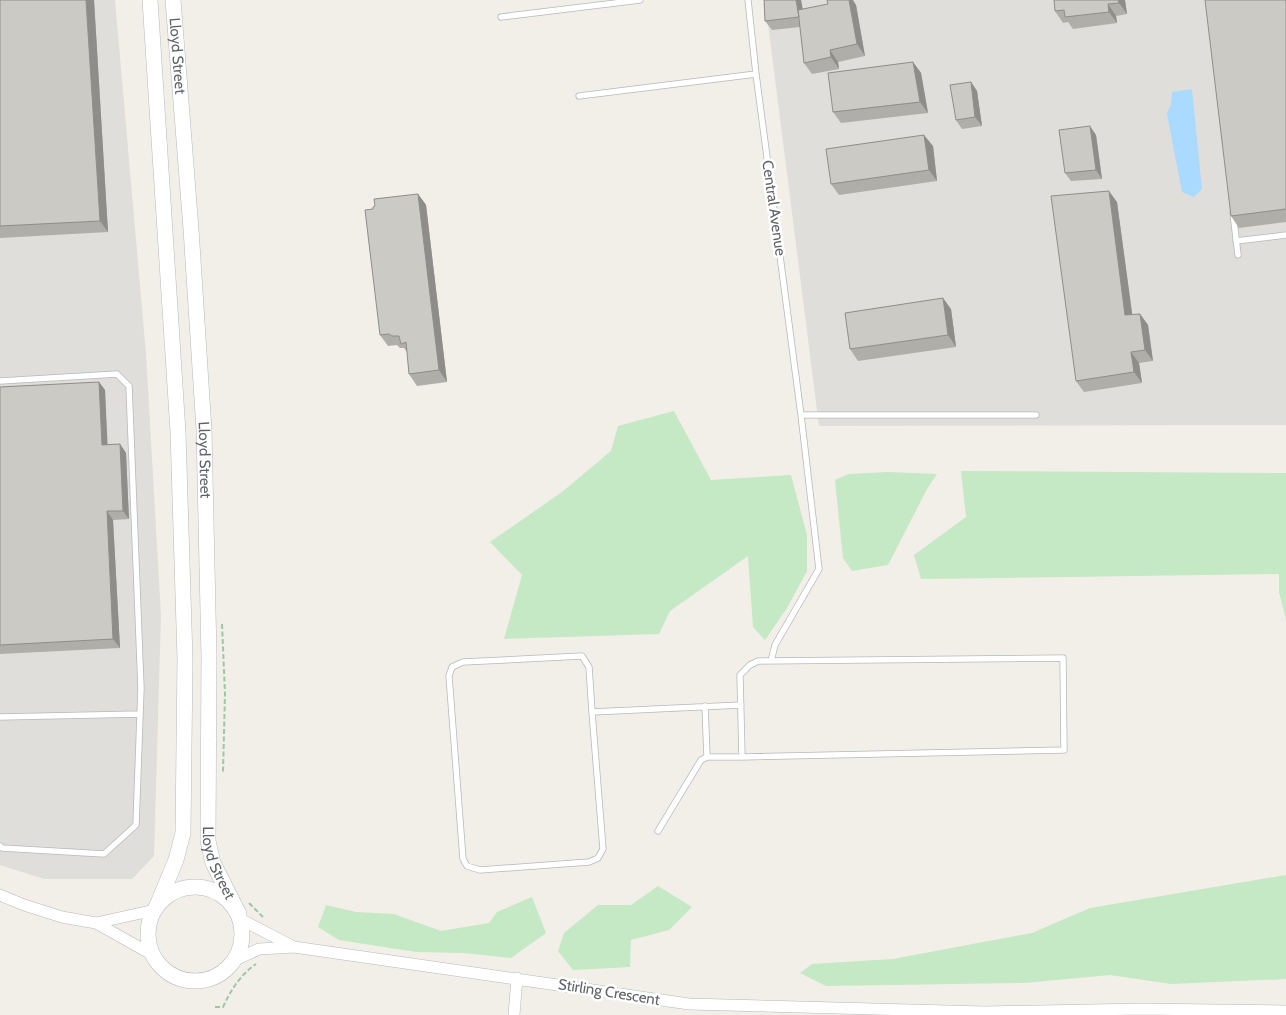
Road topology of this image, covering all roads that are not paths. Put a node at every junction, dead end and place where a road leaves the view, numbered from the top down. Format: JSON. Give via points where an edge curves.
{"nodes":[{"id":1,"x":150,"y":0,"type":"edge"},
{"id":2,"x":173,"y":0,"type":"edge"},
{"id":3,"x":640,"y":0,"type":"edge"},
{"id":4,"x":748,"y":0,"type":"edge"},
{"id":5,"x":501,"y":17,"type":"dead end"},
{"id":6,"x":756,"y":74,"type":"junction"},
{"id":7,"x":579,"y":96,"type":"dead end"},
{"id":8,"x":1232,"y":203,"type":"edge"},
{"id":9,"x":1286,"y":235,"type":"edge"},
{"id":10,"x":1236,"y":241,"type":"junction"},
{"id":11,"x":1238,"y":255,"type":"dead end"},
{"id":12,"x":0,"y":381,"type":"edge"},
{"id":13,"x":802,"y":415,"type":"junction"},
{"id":14,"x":1036,"y":415,"type":"dead end"},
{"id":15,"x":771,"y":661,"type":"junction"},
{"id":16,"x":741,"y":705,"type":"junction"},
{"id":17,"x":705,"y":706,"type":"junction"},
{"id":18,"x":592,"y":712,"type":"junction"},
{"id":19,"x":140,"y":714,"type":"junction"},
{"id":20,"x":0,"y":718,"type":"edge"},
{"id":21,"x":707,"y":757,"type":"junction"},
{"id":22,"x":742,"y":757,"type":"junction"},
{"id":23,"x":658,"y":831,"type":"dead end"},
{"id":24,"x":0,"y":846,"type":"edge"},
{"id":25,"x":0,"y":895,"type":"edge"},
{"id":26,"x":155,"y":909,"type":"junction"},
{"id":27,"x":240,"y":916,"type":"junction"},
{"id":28,"x":96,"y":923,"type":"junction"},
{"id":29,"x":294,"y":947,"type":"junction"},
{"id":30,"x":153,"y":955,"type":"junction"},
{"id":31,"x":235,"y":960,"type":"junction"},
{"id":32,"x":517,"y":978,"type":"junction"},
{"id":33,"x":1286,"y":1011,"type":"edge"},
{"id":34,"x":514,"y":1015,"type":"edge"}],
"edges":[{"from":1,"to":26,"type":"main road","name":"Lloyd Street","via":[[178,432],[185,659],[183,833],[176,860]]},
{"from":2,"to":27,"type":"main road","name":"Lloyd Street","via":[[204,430],[209,656],[208,841],[213,863]]},
{"from":3,"to":5,"type":"lane"},
{"from":4,"to":6,"type":"lane","name":"Central Avenue"},
{"from":6,"to":7,"type":"lane"},
{"from":6,"to":13,"type":"lane","name":"Central Avenue"},
{"from":8,"to":10,"type":"lane"},
{"from":9,"to":10,"type":"lane"},
{"from":10,"to":11,"type":"lane"},
{"from":12,"to":19,"type":"lane","via":[[117,374],[129,386]]},
{"from":13,"to":14,"type":"lane"},
{"from":13,"to":15,"type":"lane","name":"Central Avenue","via":[[819,569],[775,645]]},
{"from":15,"to":16,"type":"lane","via":[[758,661],[740,675]]},
{"from":15,"to":22,"type":"lane","via":[[1063,658],[1064,750]]},
{"from":16,"to":17,"type":"lane"},
{"from":16,"to":22,"type":"lane"},
{"from":17,"to":18,"type":"lane"},
{"from":17,"to":21,"type":"lane"},
{"from":18,"to":18,"type":"lane","via":[[603,849],[598,858],[589,862],[480,870],[467,866],[463,859],[449,676],[452,667],[462,662],[582,656],[589,667]]},
{"from":19,"to":20,"type":"lane"},
{"from":19,"to":24,"type":"lane","via":[[136,825],[104,854]]},
{"from":21,"to":22,"type":"lane"},
{"from":21,"to":23,"type":"lane","via":[[701,760]]},
{"from":25,"to":28,"type":"street","via":[[62,917]]},
{"from":26,"to":27,"type":"main road","via":[[178,890],[206,888],[231,902]]},
{"from":26,"to":28,"type":"street"},
{"from":26,"to":30,"type":"main road","via":[[148,932]]},
{"from":27,"to":29,"type":"street","name":"Stirling Crescent"},
{"from":27,"to":31,"type":"main road","via":[[242,941]]},
{"from":28,"to":30,"type":"street"},
{"from":29,"to":31,"type":"street","name":"Stirling Crescent","via":[[259,949]]},
{"from":29,"to":32,"type":"street","name":"Stirling Crescent"},
{"from":30,"to":31,"type":"main road","via":[[165,971],[188,981],[214,978]]},
{"from":32,"to":33,"type":"street","name":"Stirling Crescent","via":[[689,1004],[985,1012]]},
{"from":32,"to":34,"type":"street"}]}
